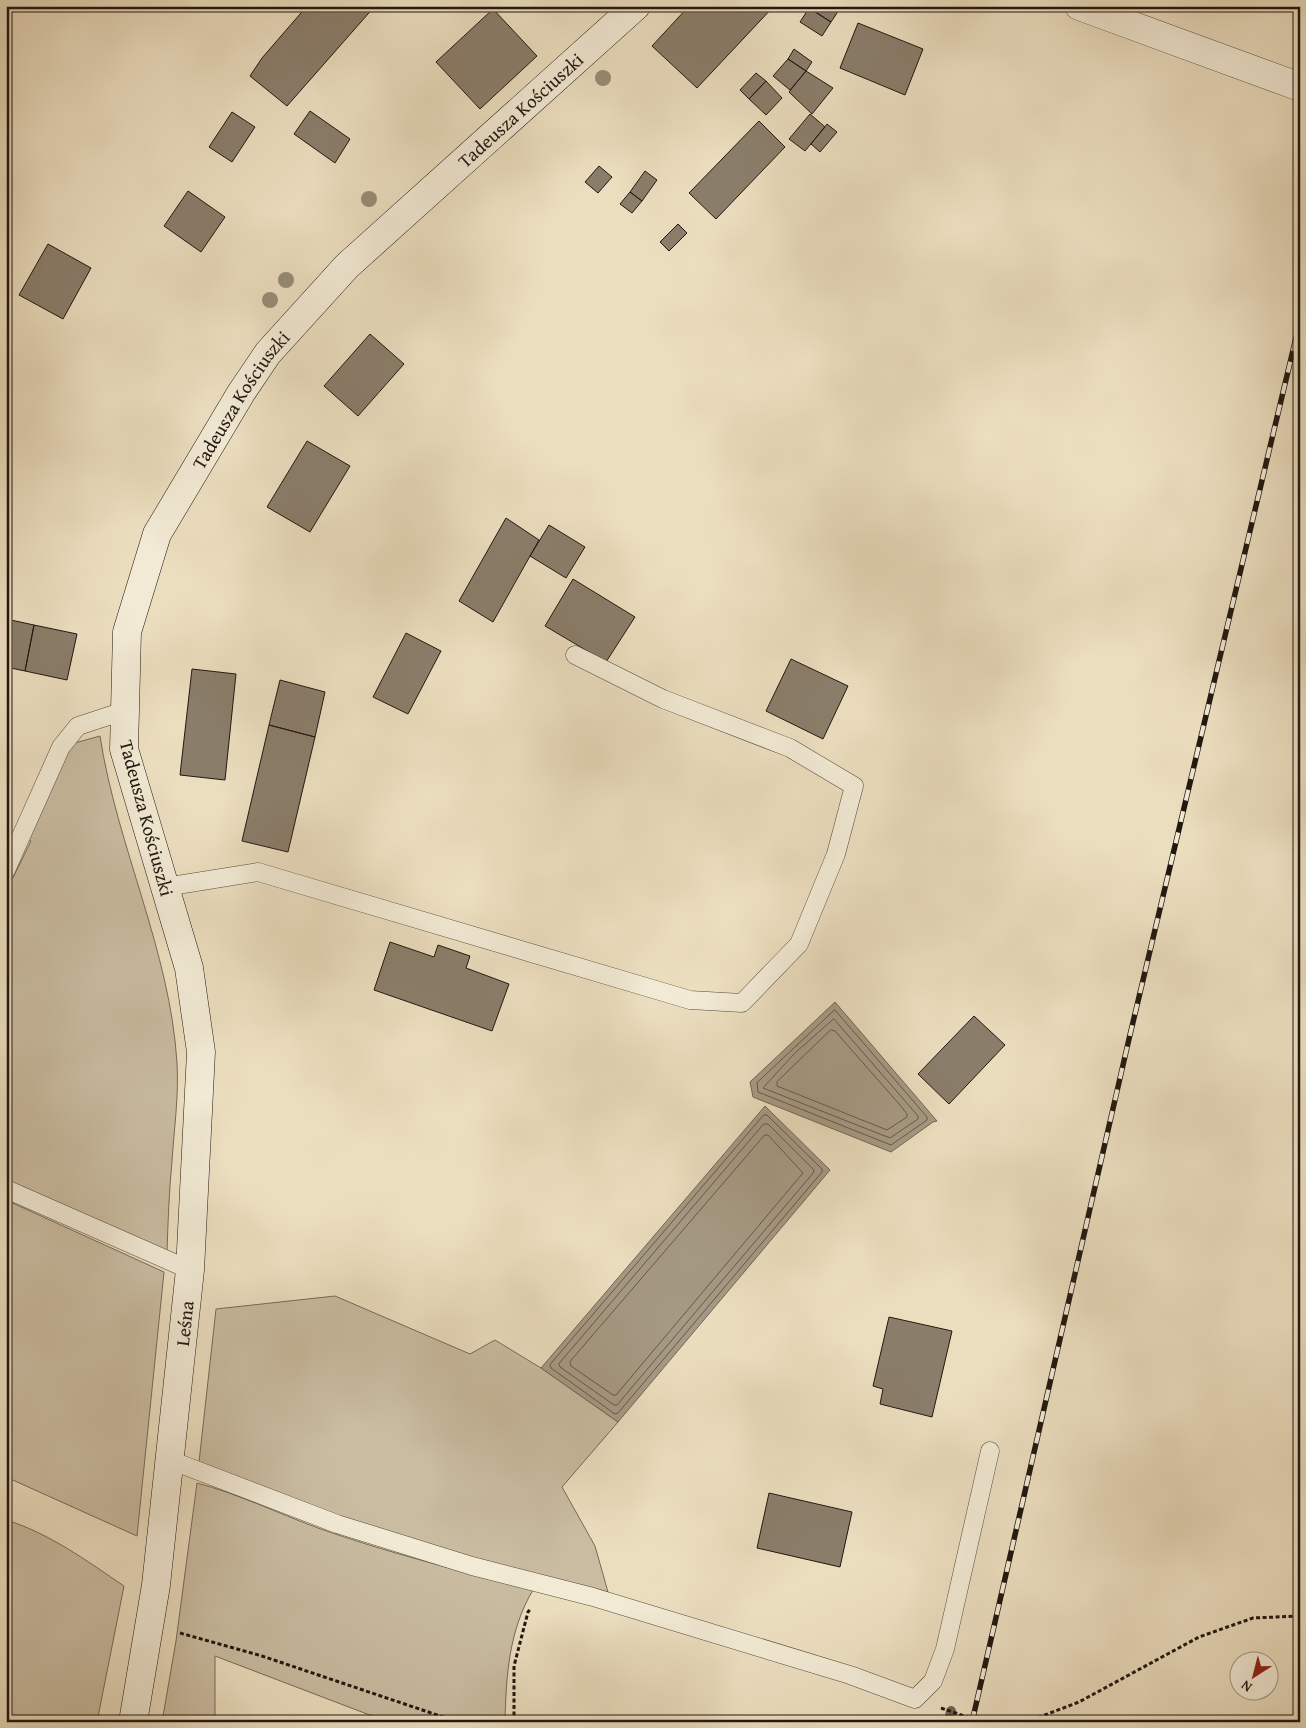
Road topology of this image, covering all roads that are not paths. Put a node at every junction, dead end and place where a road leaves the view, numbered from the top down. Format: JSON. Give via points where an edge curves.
{"nodes":[{"id":1,"x":636,"y":6,"type":"edge"},
{"id":2,"x":1079,"y":6,"type":"edge"},
{"id":3,"x":1300,"y":87,"type":"edge"},
{"id":4,"x":575,"y":656,"type":"dead end"},
{"id":5,"x":124,"y":711,"type":"junction"},
{"id":6,"x":6,"y":870,"type":"edge"},
{"id":7,"x":165,"y":887,"type":"junction"},
{"id":8,"x":177,"y":924,"type":"joint"},
{"id":9,"x":6,"y":1189,"type":"edge"},
{"id":10,"x":190,"y":1270,"type":"junction"},
{"id":11,"x":990,"y":1452,"type":"dead end"},
{"id":12,"x":170,"y":1460,"type":"junction"},
{"id":13,"x":133,"y":1722,"type":"edge"}],
"edges":[{"from":1,"to":5,"type":"main road","name":"Tadeusza Kościuszki","via":[[347,266],[268,353],[236,400],[157,534],[126,632]]},
{"from":2,"to":3,"type":"main road"},
{"from":4,"to":7,"type":"lane","via":[[663,699],[790,748],[854,786],[836,854],[798,944],[742,1003],[690,1000],[258,872]]},
{"from":5,"to":6,"type":"lane","via":[[78,726],[61,747]]},
{"from":5,"to":7,"type":"main road","name":"Tadeusza Kościuszki","via":[[124,749]]},
{"from":7,"to":8,"type":"main road","name":"Tadeusza Kościuszki"},
{"from":8,"to":10,"type":"main road","name":"Leśna","via":[[189,968],[201,1052]]},
{"from":9,"to":10,"type":"lane"},
{"from":10,"to":12,"type":"main road","name":"Leśna"},
{"from":11,"to":12,"type":"lane","via":[[945,1649],[932,1681],[915,1699],[593,1597],[472,1566],[337,1524]]},
{"from":12,"to":13,"type":"main road","name":"Leśna","via":[[156,1585]]}]}
